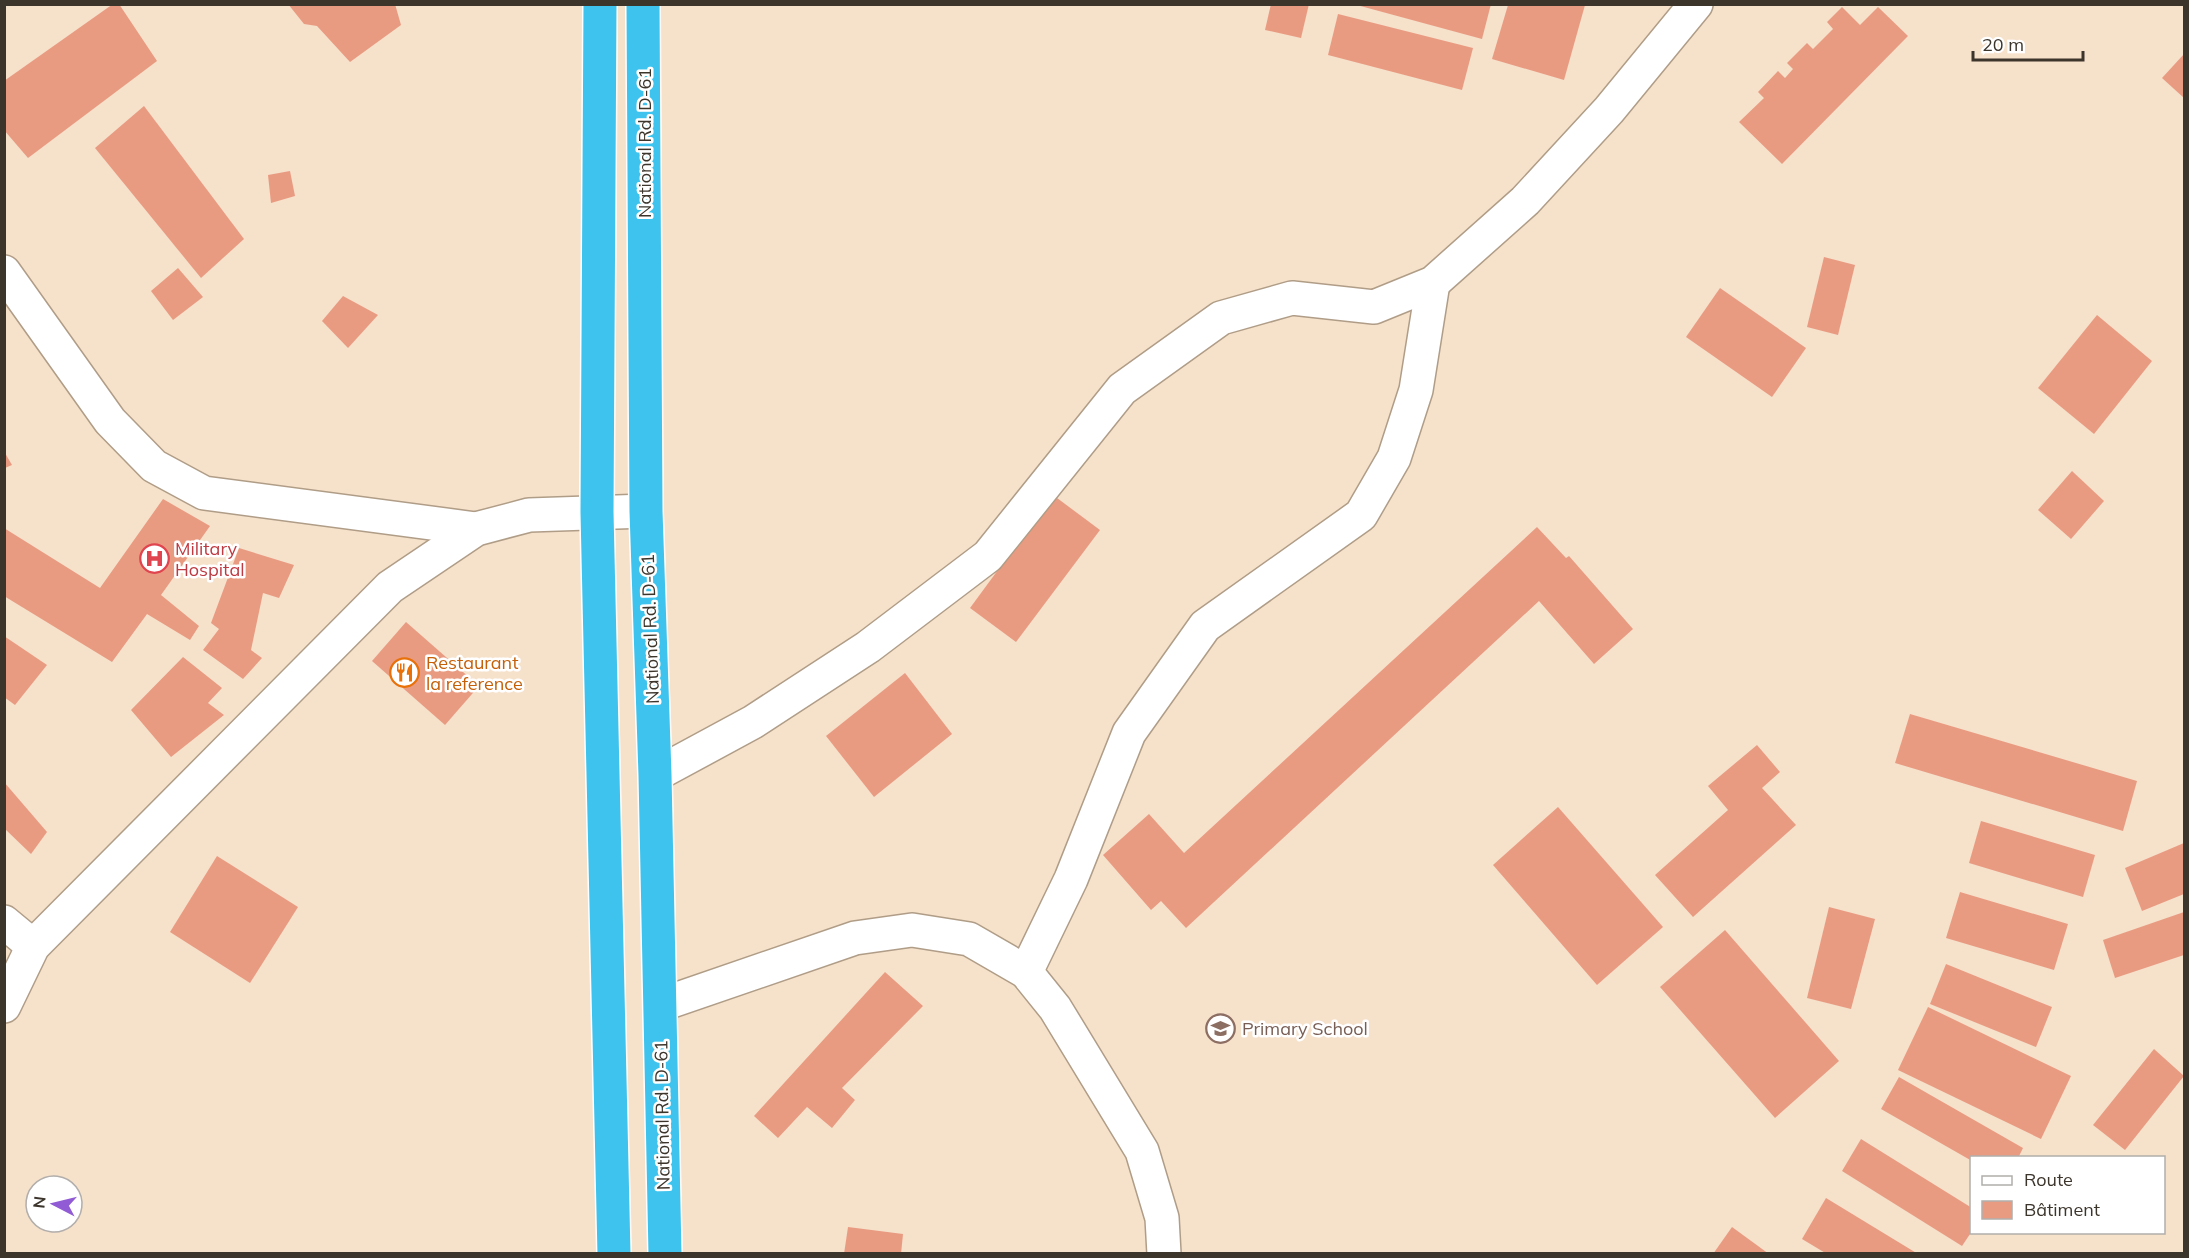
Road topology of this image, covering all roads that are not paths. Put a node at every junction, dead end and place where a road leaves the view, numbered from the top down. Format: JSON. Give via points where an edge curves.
{"nodes":[{"id":1,"x":600,"y":4,"type":"edge"},
{"id":2,"x":643,"y":4,"type":"edge"},
{"id":3,"x":1696,"y":4,"type":"edge"},
{"id":4,"x":4,"y":272,"type":"edge"},
{"id":5,"x":1433,"y":283,"type":"junction"},
{"id":6,"x":645,"y":511,"type":"junction"},
{"id":7,"x":597,"y":512,"type":"junction"},
{"id":8,"x":476,"y":529,"type":"junction"},
{"id":9,"x":655,"y":775,"type":"junction"},
{"id":10,"x":4,"y":922,"type":"edge"},
{"id":11,"x":33,"y":946,"type":"junction"},
{"id":12,"x":1026,"y":972,"type":"junction"},
{"id":13,"x":660,"y":1005,"type":"junction"},
{"id":14,"x":4,"y":1006,"type":"edge"},
{"id":15,"x":614,"y":1254,"type":"edge"},
{"id":16,"x":665,"y":1254,"type":"edge"},
{"id":17,"x":1164,"y":1254,"type":"edge"}],
"edges":[{"from":1,"to":7,"type":"highway"},
{"from":2,"to":6,"type":"highway","name":"National Rd. D-61"},
{"from":3,"to":5,"type":"street","via":[[1609,110],[1525,201]]},
{"from":4,"to":8,"type":"street","via":[[110,421],[153,466],[204,493]]},
{"from":5,"to":9,"type":"street","via":[[1374,308],[1292,298],[1221,318],[1122,389],[988,556],[868,647],[753,722]]},
{"from":5,"to":12,"type":"street","via":[[1416,390],[1394,458],[1361,515],[1205,626],[1129,733],[1071,879]]},
{"from":6,"to":7,"type":"street"},
{"from":6,"to":9,"type":"highway","name":"National Rd. D-61"},
{"from":7,"to":8,"type":"street","via":[[529,515]]},
{"from":7,"to":15,"type":"highway"},
{"from":8,"to":11,"type":"street","via":[[390,587]]},
{"from":9,"to":13,"type":"highway","name":"National Rd. D-61"},
{"from":10,"to":11,"type":"street"},
{"from":11,"to":14,"type":"street"},
{"from":12,"to":13,"type":"street","via":[[969,939],[912,930],[855,938]]},
{"from":12,"to":17,"type":"street","via":[[1055,1008],[1142,1151],[1162,1218]]},
{"from":13,"to":16,"type":"highway","name":"National Rd. D-61"}]}
